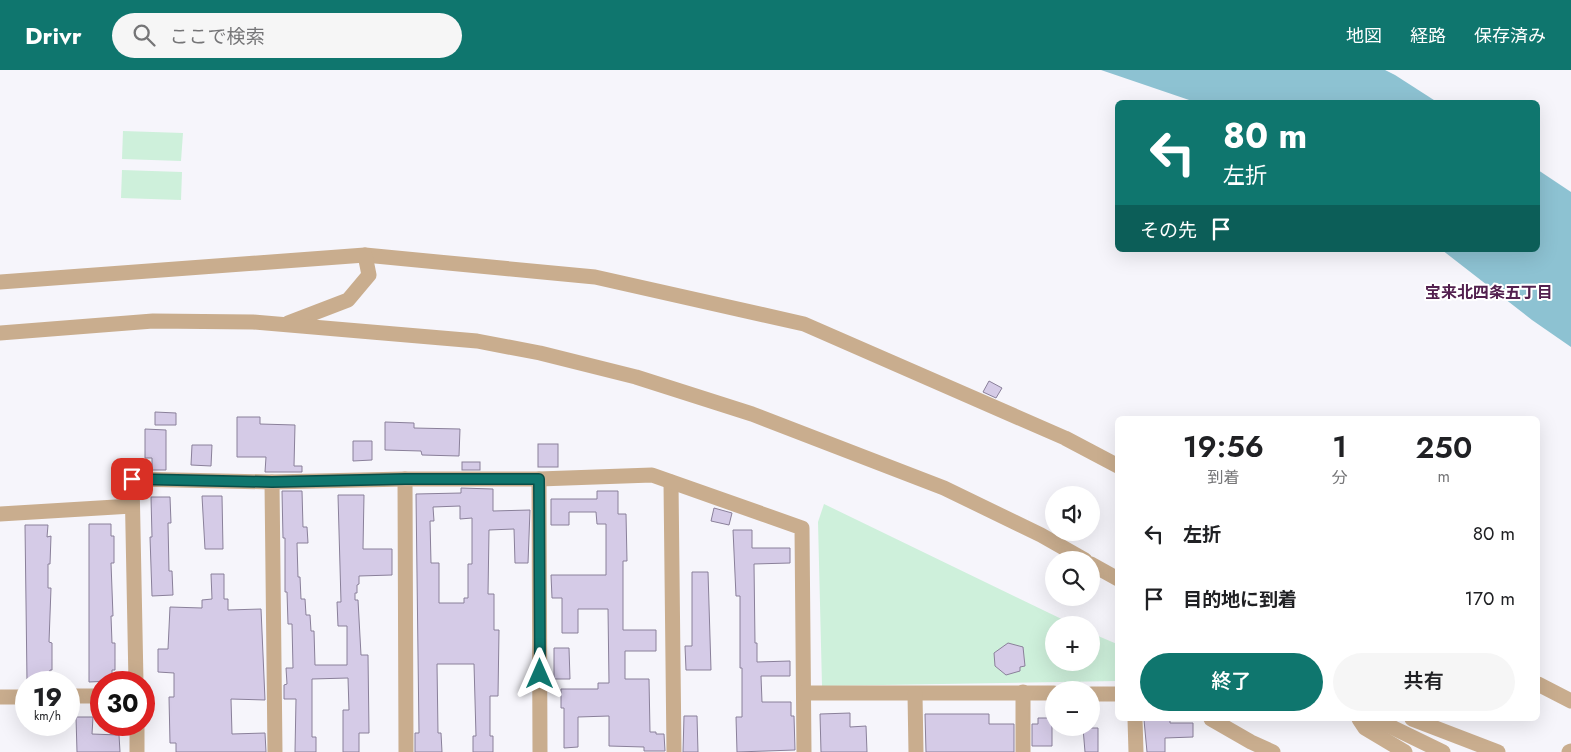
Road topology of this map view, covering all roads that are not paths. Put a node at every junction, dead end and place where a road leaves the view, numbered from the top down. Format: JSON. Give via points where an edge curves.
{"nodes":[{"id":1,"x":365,"y":255,"type":"junction"},
{"id":2,"x":0,"y":282,"type":"edge"},
{"id":3,"x":284,"y":325,"type":"junction"},
{"id":4,"x":0,"y":333,"type":"edge"},
{"id":5,"x":1115,"y":464,"type":"edge"},
{"id":6,"x":405,"y":479,"type":"junction"},
{"id":7,"x":539,"y":479,"type":"junction"},
{"id":8,"x":272,"y":482,"type":"junction"},
{"id":9,"x":672,"y":482,"type":"junction"},
{"id":10,"x":132,"y":506,"type":"junction"},
{"id":11,"x":0,"y":514,"type":"edge"},
{"id":12,"x":1069,"y":551,"type":"edge"},
{"id":13,"x":1100,"y":569,"type":"edge"},
{"id":14,"x":1115,"y":577,"type":"edge"},
{"id":15,"x":136,"y":671,"type":"edge"},
{"id":16,"x":1540,"y":685,"type":"edge"},
{"id":17,"x":804,"y":692,"type":"junction"},
{"id":18,"x":1023,"y":692,"type":"junction"},
{"id":19,"x":1045,"y":693,"type":"edge"},
{"id":20,"x":915,"y":694,"type":"junction"},
{"id":21,"x":1100,"y":694,"type":"edge"},
{"id":22,"x":1115,"y":694,"type":"edge"},
{"id":23,"x":15,"y":697,"type":"edge"},
{"id":24,"x":0,"y":698,"type":"edge"},
{"id":25,"x":1571,"y":701,"type":"edge"},
{"id":26,"x":1135,"y":721,"type":"edge"},
{"id":27,"x":1214,"y":721,"type":"edge"},
{"id":28,"x":1360,"y":721,"type":"edge"},
{"id":29,"x":1379,"y":721,"type":"edge"},
{"id":30,"x":1417,"y":721,"type":"edge"},
{"id":31,"x":137,"y":736,"type":"edge"},
{"id":32,"x":1250,"y":747,"type":"edge"},
{"id":33,"x":137,"y":752,"type":"edge"},
{"id":34,"x":275,"y":752,"type":"edge"},
{"id":35,"x":406,"y":752,"type":"edge"},
{"id":36,"x":540,"y":752,"type":"edge"},
{"id":37,"x":674,"y":752,"type":"edge"},
{"id":38,"x":804,"y":752,"type":"edge"},
{"id":39,"x":916,"y":752,"type":"edge"},
{"id":40,"x":1023,"y":752,"type":"edge"},
{"id":41,"x":1136,"y":752,"type":"edge"},
{"id":42,"x":1273,"y":752,"type":"edge"},
{"id":43,"x":1405,"y":752,"type":"edge"},
{"id":44,"x":1443,"y":752,"type":"edge"},
{"id":45,"x":1498,"y":752,"type":"edge"}],
"edges":[{"from":1,"to":2,"type":"street"},
{"from":1,"to":3,"type":"street","via":[[370,275],[348,300]]},
{"from":1,"to":5,"type":"street","via":[[595,276],[804,324],[1065,438]]},
{"from":3,"to":4,"type":"street","via":[[154,321]]},
{"from":3,"to":12,"type":"street","via":[[477,341],[636,376],[752,414],[944,488]]},
{"from":6,"to":7,"type":"street"},
{"from":6,"to":8,"type":"street"},
{"from":6,"to":35,"type":"street"},
{"from":7,"to":9,"type":"street","via":[[652,475]]},
{"from":7,"to":36,"type":"street"},
{"from":8,"to":10,"type":"street","via":[[132,479]]},
{"from":8,"to":34,"type":"street"},
{"from":9,"to":17,"type":"street","via":[[802,528]]},
{"from":9,"to":37,"type":"street"},
{"from":10,"to":11,"type":"street"},
{"from":10,"to":15,"type":"street"},
{"from":13,"to":14,"type":"street"},
{"from":16,"to":25,"type":"street"},
{"from":17,"to":20,"type":"street"},
{"from":17,"to":38,"type":"street"},
{"from":18,"to":19,"type":"street"},
{"from":18,"to":20,"type":"street"},
{"from":18,"to":40,"type":"street"},
{"from":20,"to":39,"type":"street"},
{"from":21,"to":22,"type":"street"},
{"from":23,"to":24,"type":"street"},
{"from":26,"to":41,"type":"street"},
{"from":27,"to":32,"type":"street"},
{"from":28,"to":43,"type":"street","via":[[1365,728]]},
{"from":29,"to":44,"type":"street"},
{"from":30,"to":45,"type":"street"},
{"from":31,"to":33,"type":"street"},
{"from":32,"to":42,"type":"street"}]}
